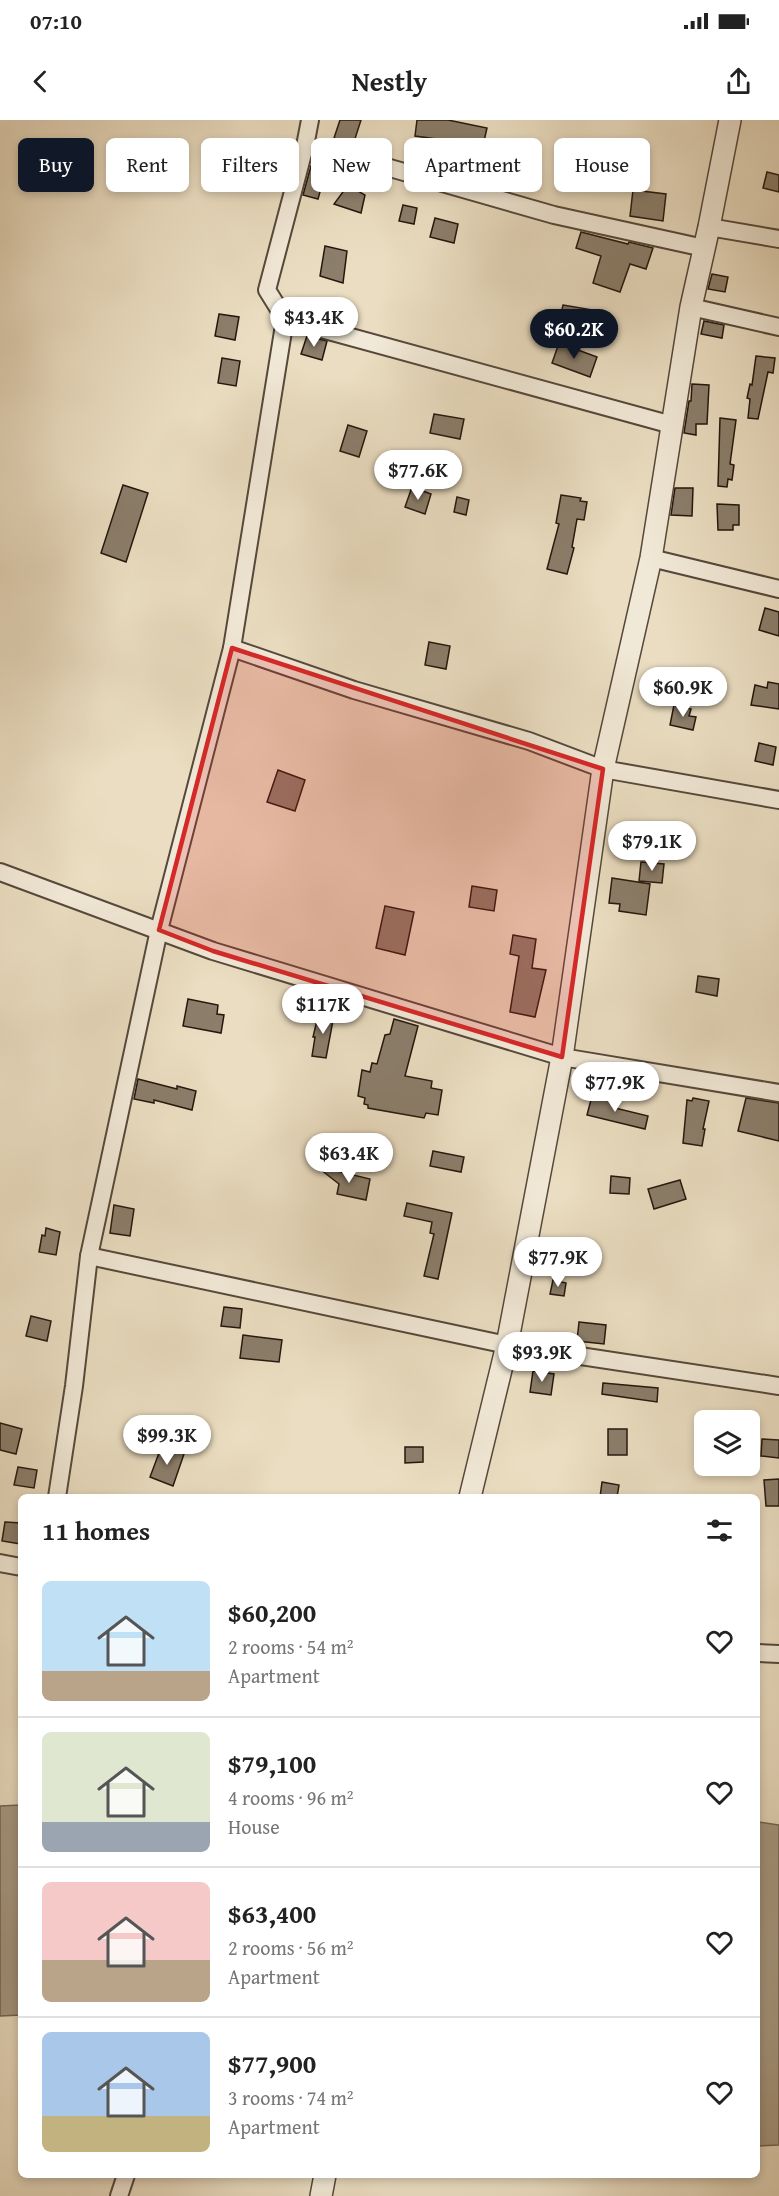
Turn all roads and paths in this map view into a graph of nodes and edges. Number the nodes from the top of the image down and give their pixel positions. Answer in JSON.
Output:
{"nodes":[{"id":1,"x":310,"y":120,"type":"edge"},
{"id":2,"x":730,"y":120,"type":"edge"},
{"id":3,"x":305,"y":146,"type":"junction"},
{"id":4,"x":709,"y":227,"type":"junction"},
{"id":5,"x":779,"y":239,"type":"edge"},
{"id":6,"x":704,"y":248,"type":"junction"},
{"id":7,"x":691,"y":306,"type":"junction"},
{"id":8,"x":285,"y":319,"type":"junction"},
{"id":9,"x":779,"y":327,"type":"edge"},
{"id":10,"x":672,"y":425,"type":"junction"},
{"id":11,"x":651,"y":558,"type":"junction"},
{"id":12,"x":779,"y":589,"type":"edge"},
{"id":13,"x":232,"y":648,"type":"junction"},
{"id":14,"x":603,"y":769,"type":"junction"},
{"id":15,"x":779,"y":800,"type":"edge"},
{"id":16,"x":0,"y":872,"type":"edge"},
{"id":17,"x":159,"y":930,"type":"junction"},
{"id":18,"x":562,"y":1057,"type":"junction"},
{"id":19,"x":779,"y":1093,"type":"edge"},
{"id":20,"x":89,"y":1256,"type":"junction"},
{"id":21,"x":507,"y":1345,"type":"junction"},
{"id":22,"x":779,"y":1386,"type":"edge"},
{"id":23,"x":57,"y":1494,"type":"edge"},
{"id":24,"x":471,"y":1494,"type":"edge"},
{"id":25,"x":0,"y":1563,"type":"edge"},
{"id":26,"x":18,"y":1566,"type":"edge"},
{"id":27,"x":760,"y":1653,"type":"edge"},
{"id":28,"x":779,"y":1654,"type":"edge"},
{"id":29,"x":125,"y":2178,"type":"edge"},
{"id":30,"x":324,"y":2178,"type":"edge"},
{"id":31,"x":120,"y":2196,"type":"edge"},
{"id":32,"x":321,"y":2196,"type":"edge"}],
"edges":[{"from":1,"to":3,"type":"street"},
{"from":2,"to":4,"type":"street"},
{"from":3,"to":6,"type":"street"},
{"from":3,"to":8,"type":"street"},
{"from":4,"to":5,"type":"street"},
{"from":4,"to":6,"type":"street"},
{"from":6,"to":7,"type":"street"},
{"from":7,"to":9,"type":"street"},
{"from":7,"to":10,"type":"street"},
{"from":8,"to":10,"type":"street"},
{"from":8,"to":13,"type":"street"},
{"from":10,"to":11,"type":"street"},
{"from":11,"to":12,"type":"street"},
{"from":11,"to":14,"type":"street"},
{"from":13,"to":14,"type":"street"},
{"from":13,"to":17,"type":"street"},
{"from":14,"to":15,"type":"street"},
{"from":14,"to":18,"type":"street"},
{"from":16,"to":17,"type":"street"},
{"from":17,"to":18,"type":"street"},
{"from":17,"to":20,"type":"street"},
{"from":18,"to":19,"type":"street"},
{"from":18,"to":21,"type":"street"},
{"from":20,"to":21,"type":"street"},
{"from":20,"to":23,"type":"street"},
{"from":21,"to":22,"type":"street"},
{"from":21,"to":24,"type":"street"},
{"from":25,"to":26,"type":"street"},
{"from":27,"to":28,"type":"street"},
{"from":29,"to":31,"type":"street"},
{"from":30,"to":32,"type":"street"}]}
